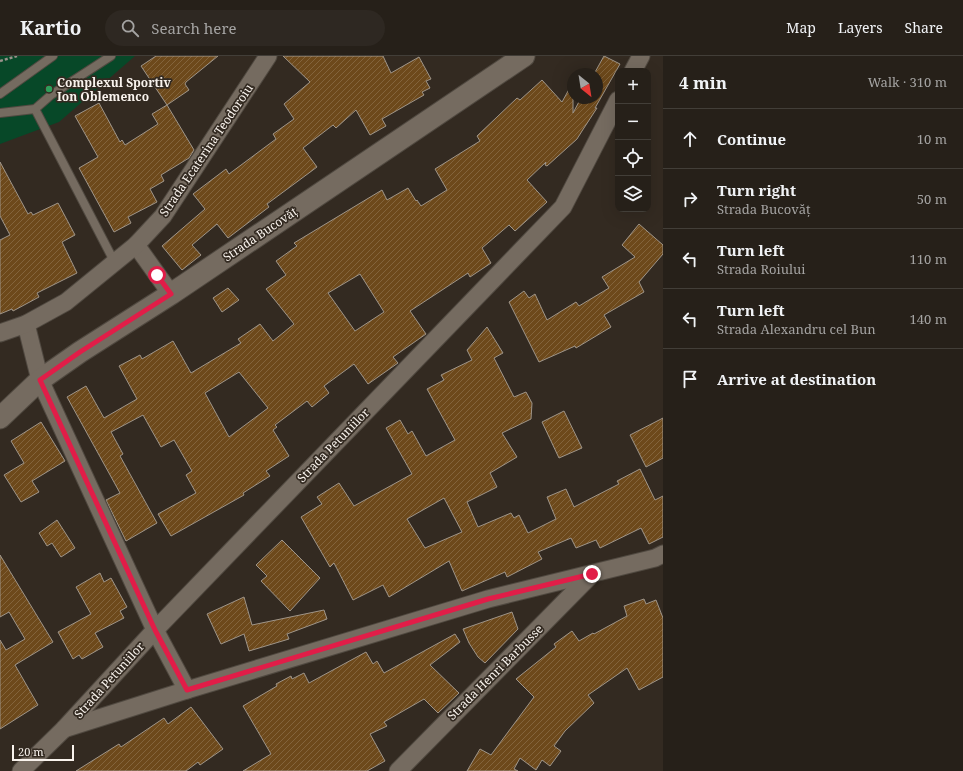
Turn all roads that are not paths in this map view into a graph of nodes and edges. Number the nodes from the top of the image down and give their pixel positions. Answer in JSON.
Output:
{"nodes":[{"id":1,"x":53,"y":56,"type":"edge"},
{"id":2,"x":111,"y":56,"type":"edge"},
{"id":3,"x":268,"y":56,"type":"edge"},
{"id":4,"x":524,"y":56,"type":"edge"},
{"id":5,"x":641,"y":56,"type":"edge"},
{"id":6,"x":635,"y":68,"type":"edge"},
{"id":7,"x":0,"y":94,"type":"edge"},
{"id":8,"x":616,"y":104,"type":"edge"},
{"id":9,"x":35,"y":109,"type":"junction"},
{"id":10,"x":0,"y":114,"type":"edge"},
{"id":11,"x":136,"y":245,"type":"junction"},
{"id":12,"x":115,"y":263,"type":"junction"},
{"id":13,"x":171,"y":294,"type":"junction"},
{"id":14,"x":26,"y":324,"type":"junction"},
{"id":15,"x":0,"y":333,"type":"edge"},
{"id":16,"x":40,"y":380,"type":"junction"},
{"id":17,"x":0,"y":418,"type":"edge"},
{"id":18,"x":663,"y":554,"type":"edge"},
{"id":19,"x":592,"y":574,"type":"junction"},
{"id":20,"x":155,"y":630,"type":"junction"},
{"id":21,"x":187,"y":690,"type":"junction"},
{"id":22,"x":64,"y":729,"type":"junction"},
{"id":23,"x":21,"y":771,"type":"edge"},
{"id":24,"x":398,"y":771,"type":"edge"}],
"edges":[{"from":1,"to":7,"type":"lane"},
{"from":2,"to":9,"type":"lane"},
{"from":3,"to":11,"type":"street","name":"Strada Ecaterina Teodoroiu"},
{"from":4,"to":13,"type":"street","name":"Strada Bucovăț"},
{"from":5,"to":6,"type":"street"},
{"from":8,"to":20,"type":"street","name":"Strada Petuniilor"},
{"from":9,"to":10,"type":"lane"},
{"from":9,"to":12,"type":"lane"},
{"from":11,"to":12,"type":"street","name":"Strada Ecaterina Teodoroiu"},
{"from":11,"to":13,"type":"street"},
{"from":12,"to":14,"type":"street","name":"Strada Ecaterina Teodoroiu"},
{"from":13,"to":16,"type":"street","name":"Strada Bucovăț"},
{"from":14,"to":15,"type":"street","name":"Strada Ecaterina Teodoroiu"},
{"from":14,"to":16,"type":"street"},
{"from":16,"to":17,"type":"street","name":"Strada Bucovăț"},
{"from":16,"to":20,"type":"street"},
{"from":18,"to":19,"type":"street"},
{"from":19,"to":21,"type":"street"},
{"from":19,"to":24,"type":"street","name":"Strada Henri Barbusse"},
{"from":20,"to":21,"type":"street"},
{"from":20,"to":22,"type":"street","name":"Strada Petuniilor"},
{"from":21,"to":22,"type":"street"},
{"from":22,"to":23,"type":"street","name":"Strada Petuniilor"}]}
